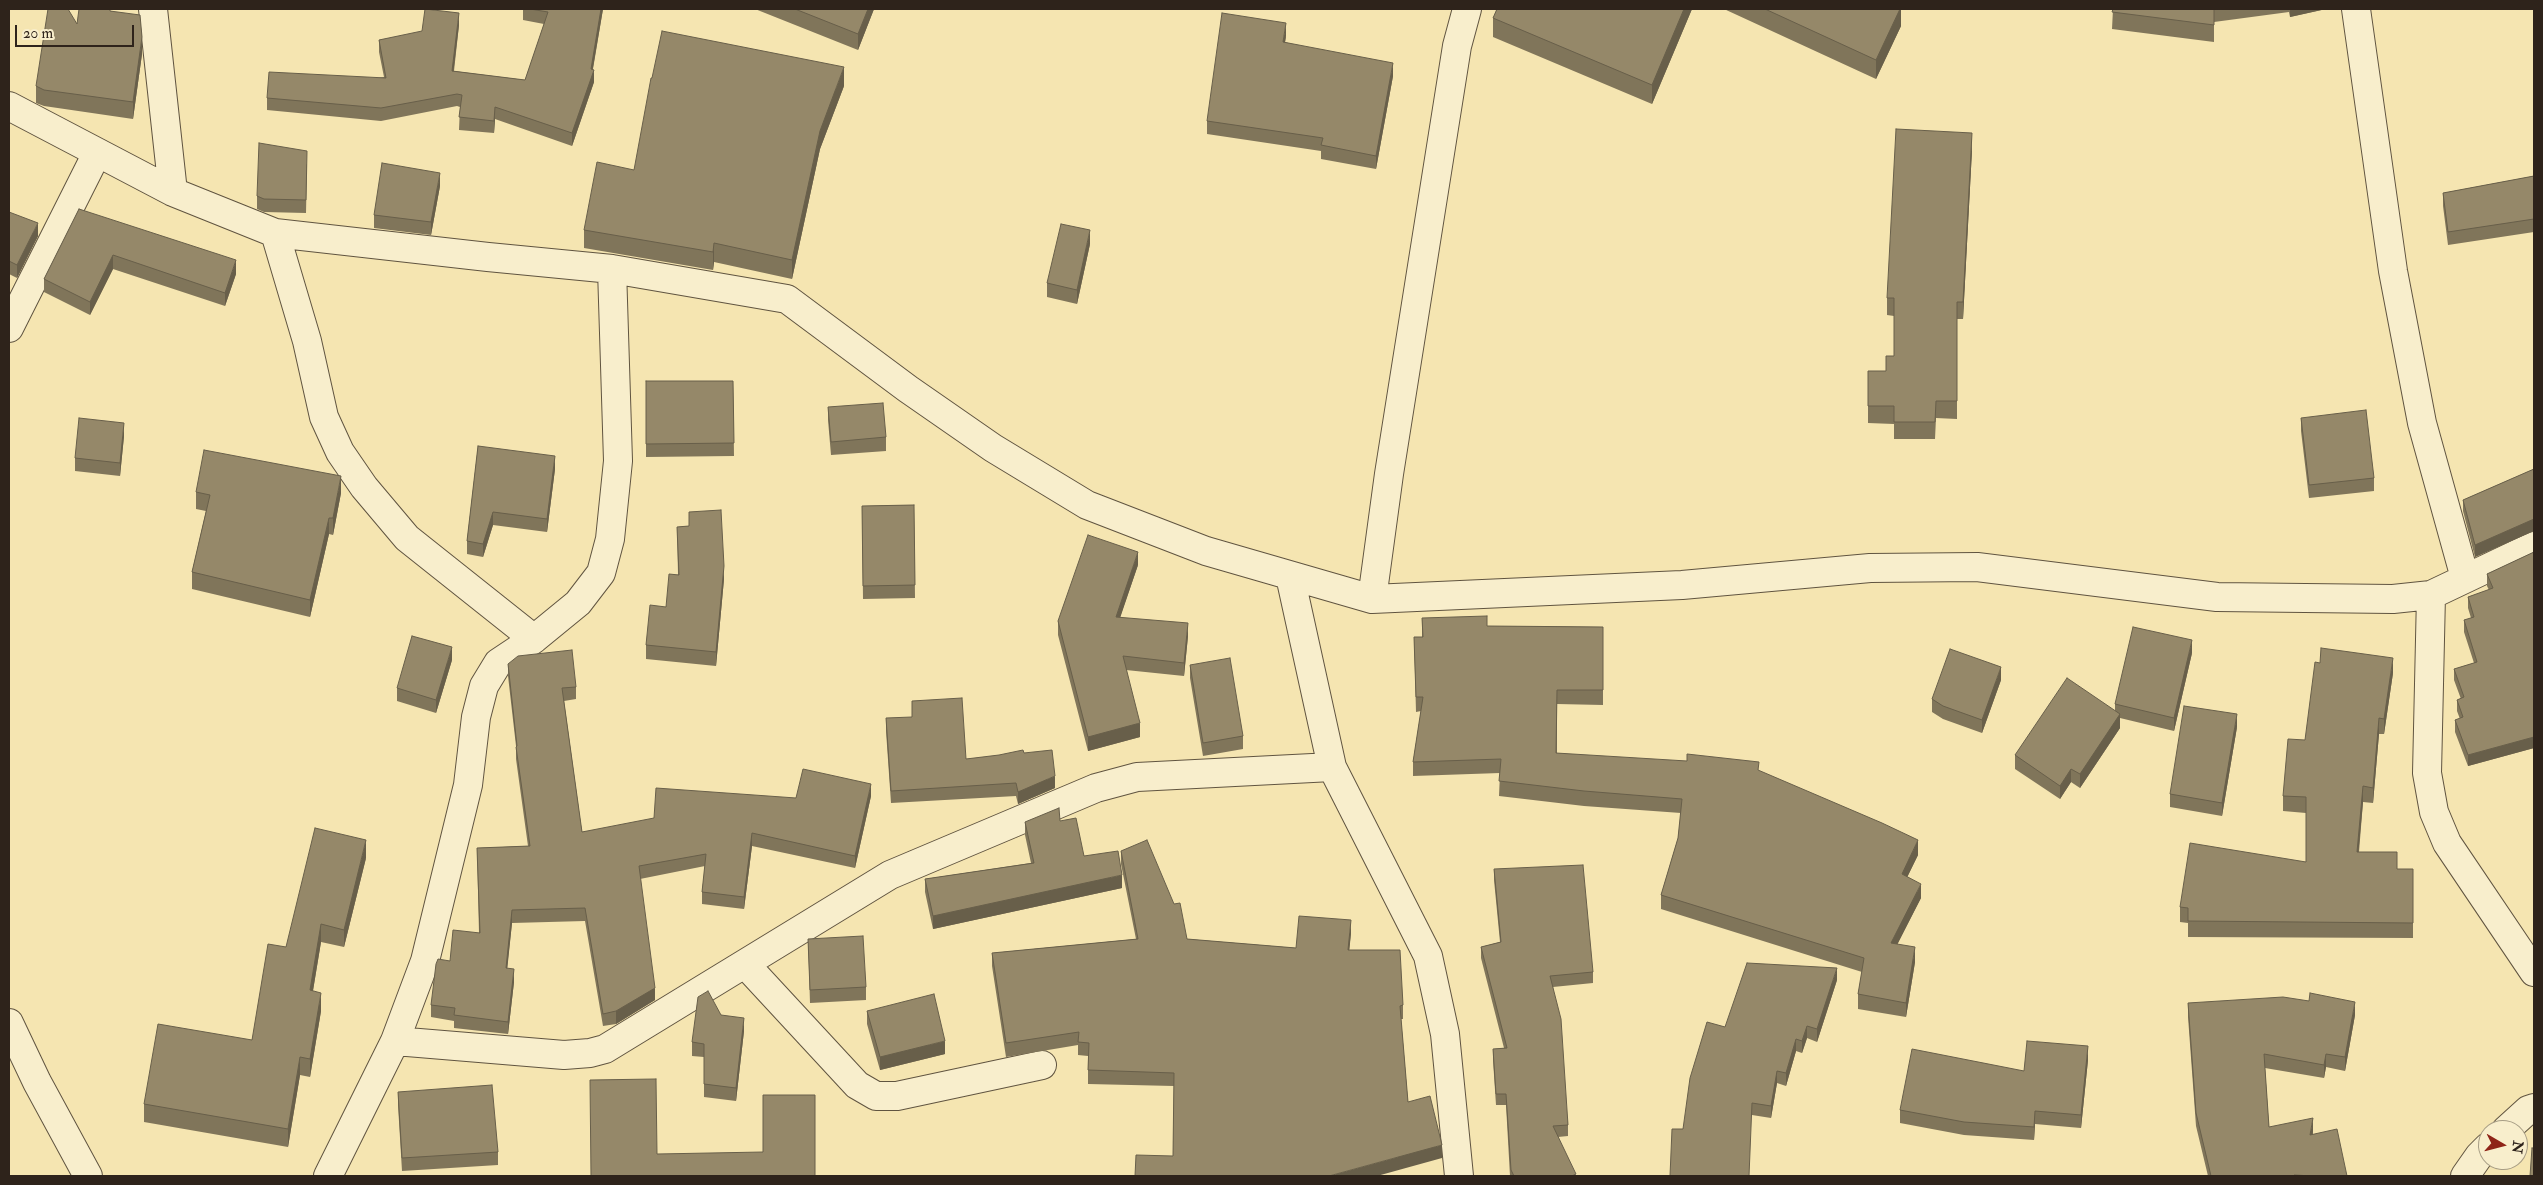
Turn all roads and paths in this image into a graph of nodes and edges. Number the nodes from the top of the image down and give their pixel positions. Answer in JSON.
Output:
{"nodes":[{"id":1,"x":153,"y":9,"type":"edge"},
{"id":2,"x":1467,"y":9,"type":"edge"},
{"id":3,"x":2356,"y":9,"type":"edge"},
{"id":4,"x":9,"y":106,"type":"edge"},
{"id":5,"x":97,"y":153,"type":"junction"},
{"id":6,"x":173,"y":192,"type":"junction"},
{"id":7,"x":275,"y":233,"type":"junction"},
{"id":8,"x":612,"y":269,"type":"junction"},
{"id":9,"x":9,"y":328,"type":"edge"},
{"id":10,"x":2534,"y":546,"type":"edge"},
{"id":11,"x":1290,"y":576,"type":"junction"},
{"id":12,"x":2465,"y":578,"type":"junction"},
{"id":13,"x":2431,"y":595,"type":"junction"},
{"id":14,"x":1372,"y":599,"type":"junction"},
{"id":15,"x":534,"y":639,"type":"junction"},
{"id":16,"x":1332,"y":767,"type":"junction"},
{"id":17,"x":745,"y":964,"type":"junction"},
{"id":18,"x":2534,"y":972,"type":"edge"},
{"id":19,"x":9,"y":1024,"type":"edge"},
{"id":20,"x":395,"y":1041,"type":"junction"},
{"id":21,"x":1042,"y":1065,"type":"dead end"},
{"id":22,"x":2534,"y":1108,"type":"edge"},
{"id":23,"x":2517,"y":1120,"type":"edge"},
{"id":24,"x":2478,"y":1160,"type":"edge"},
{"id":25,"x":88,"y":1176,"type":"edge"},
{"id":26,"x":328,"y":1176,"type":"edge"},
{"id":27,"x":1459,"y":1176,"type":"edge"},
{"id":28,"x":2465,"y":1176,"type":"edge"}],
"edges":[{"from":1,"to":6,"type":"street"},
{"from":2,"to":14,"type":"street"},
{"from":3,"to":12,"type":"street"},
{"from":4,"to":5,"type":"street"},
{"from":5,"to":6,"type":"street"},
{"from":5,"to":9,"type":"street"},
{"from":6,"to":7,"type":"street"},
{"from":7,"to":8,"type":"street"},
{"from":7,"to":15,"type":"street"},
{"from":8,"to":11,"type":"street"},
{"from":8,"to":15,"type":"street"},
{"from":10,"to":12,"type":"street"},
{"from":11,"to":14,"type":"street"},
{"from":11,"to":16,"type":"street"},
{"from":12,"to":13,"type":"street"},
{"from":13,"to":14,"type":"street"},
{"from":13,"to":18,"type":"street"},
{"from":15,"to":20,"type":"street"},
{"from":16,"to":17,"type":"street"},
{"from":16,"to":27,"type":"street"},
{"from":17,"to":20,"type":"street"},
{"from":17,"to":21,"type":"street"},
{"from":19,"to":25,"type":"street"},
{"from":20,"to":26,"type":"street"},
{"from":22,"to":23,"type":"street"},
{"from":24,"to":28,"type":"street"}]}
